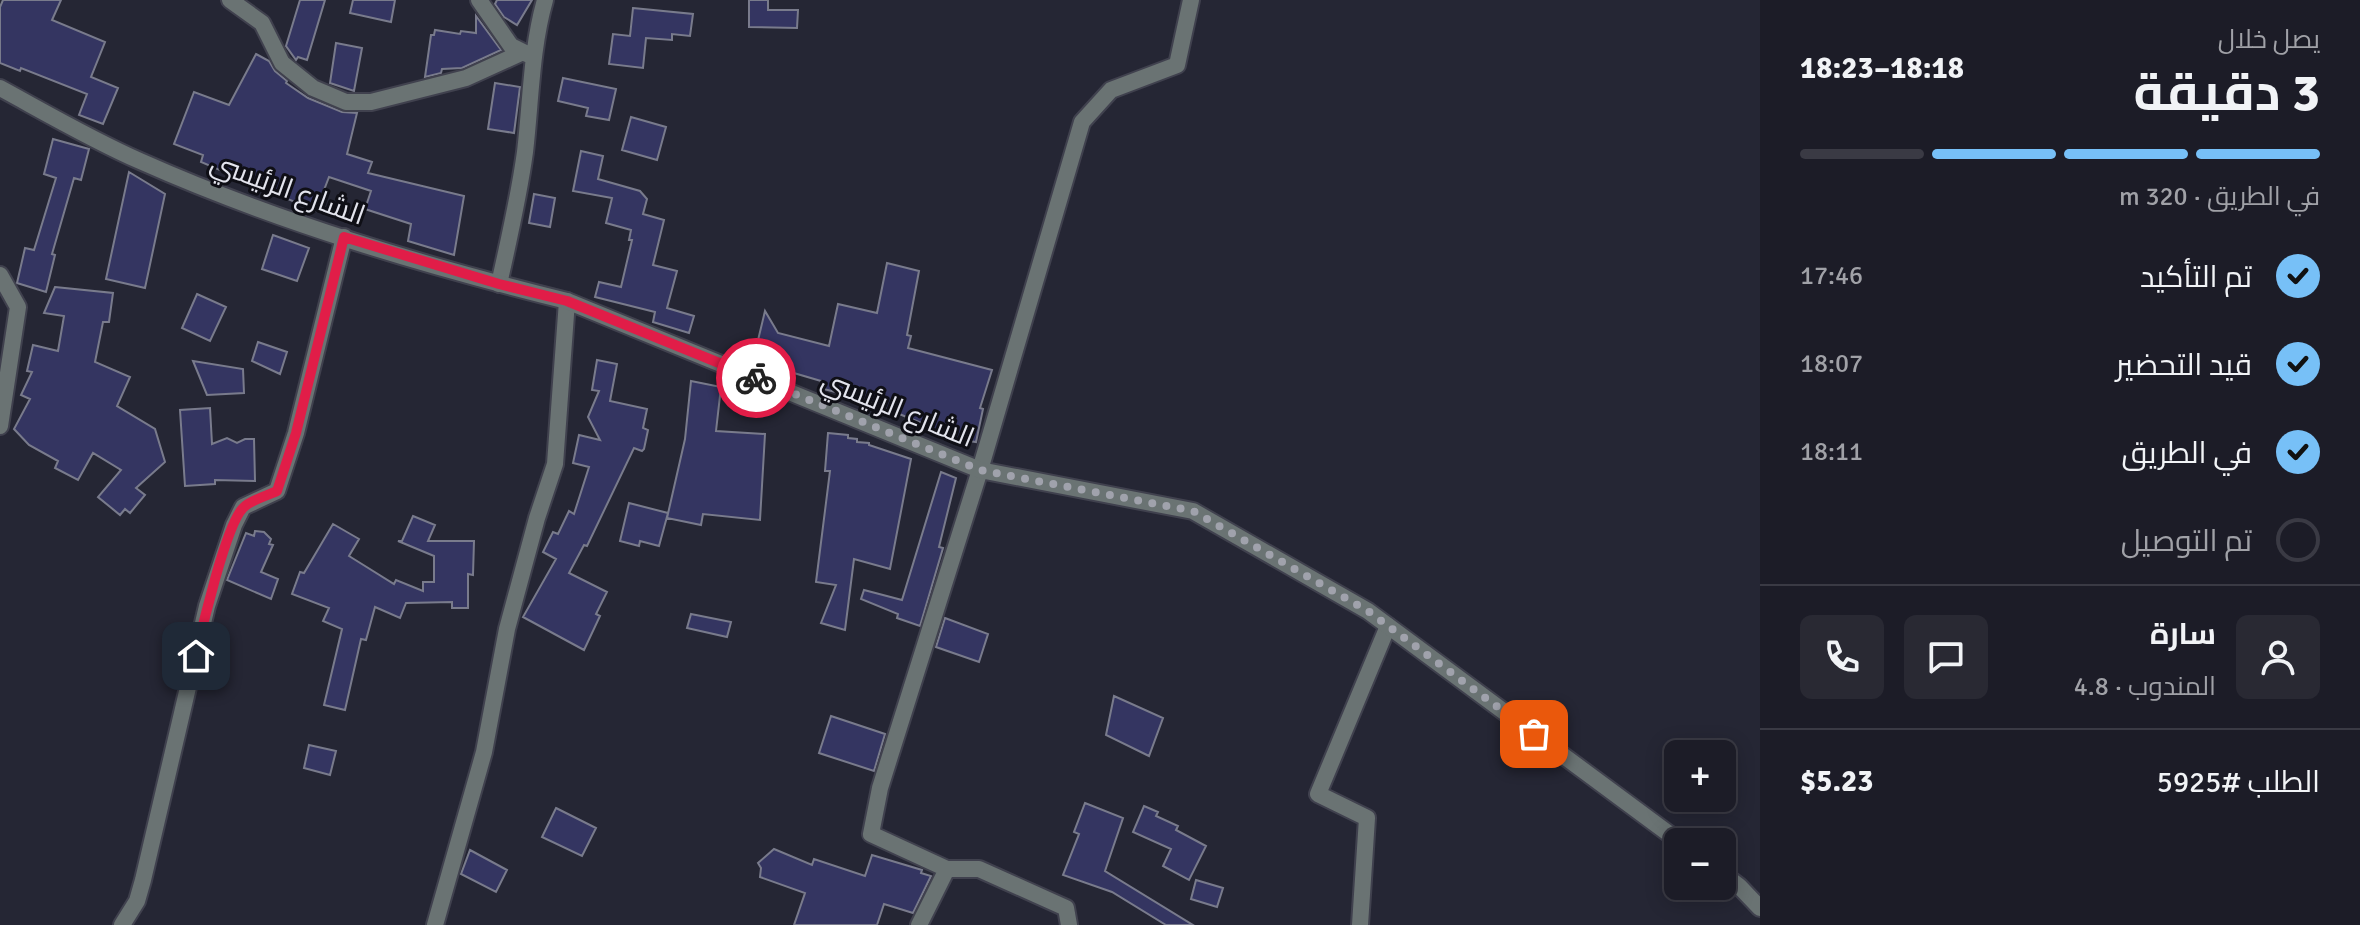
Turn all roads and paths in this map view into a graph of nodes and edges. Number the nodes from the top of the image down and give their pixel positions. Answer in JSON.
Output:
{"nodes":[{"id":1,"x":230,"y":0,"type":"edge"},
{"id":2,"x":479,"y":0,"type":"edge"},
{"id":3,"x":545,"y":0,"type":"edge"},
{"id":4,"x":1191,"y":0,"type":"edge"},
{"id":5,"x":528,"y":54,"type":"junction"},
{"id":6,"x":0,"y":88,"type":"edge"},
{"id":7,"x":344,"y":237,"type":"junction"},
{"id":8,"x":0,"y":275,"type":"edge"},
{"id":9,"x":499,"y":284,"type":"junction"},
{"id":10,"x":567,"y":301,"type":"junction"},
{"id":11,"x":0,"y":426,"type":"edge"},
{"id":12,"x":980,"y":470,"type":"junction"},
{"id":13,"x":1388,"y":626,"type":"junction"},
{"id":14,"x":1664,"y":830,"type":"edge"},
{"id":15,"x":947,"y":869,"type":"junction"},
{"id":16,"x":1736,"y":884,"type":"edge"},
{"id":17,"x":1760,"y":908,"type":"edge"},
{"id":18,"x":122,"y":925,"type":"edge"},
{"id":19,"x":435,"y":925,"type":"edge"},
{"id":20,"x":919,"y":925,"type":"edge"},
{"id":21,"x":1069,"y":925,"type":"edge"},
{"id":22,"x":1360,"y":925,"type":"edge"}],
"edges":[{"from":1,"to":5,"type":"street"},
{"from":2,"to":5,"type":"street"},
{"from":3,"to":5,"type":"street"},
{"from":4,"to":12,"type":"street"},
{"from":5,"to":9,"type":"street"},
{"from":6,"to":7,"type":"street","name":"الشارع الرئيسي"},
{"from":7,"to":9,"type":"street","name":"الشارع الرئيسي"},
{"from":7,"to":18,"type":"street"},
{"from":8,"to":11,"type":"street"},
{"from":9,"to":10,"type":"street","name":"الشارع الرئيسي"},
{"from":10,"to":12,"type":"street","name":"الشارع الرئيسي"},
{"from":10,"to":19,"type":"street"},
{"from":12,"to":13,"type":"street","name":"الشارع الرئيسي"},
{"from":12,"to":15,"type":"street"},
{"from":13,"to":14,"type":"street","name":"الشارع الرئيسي"},
{"from":13,"to":22,"type":"street"},
{"from":15,"to":20,"type":"street"},
{"from":15,"to":21,"type":"street"},
{"from":16,"to":17,"type":"street"}]}
